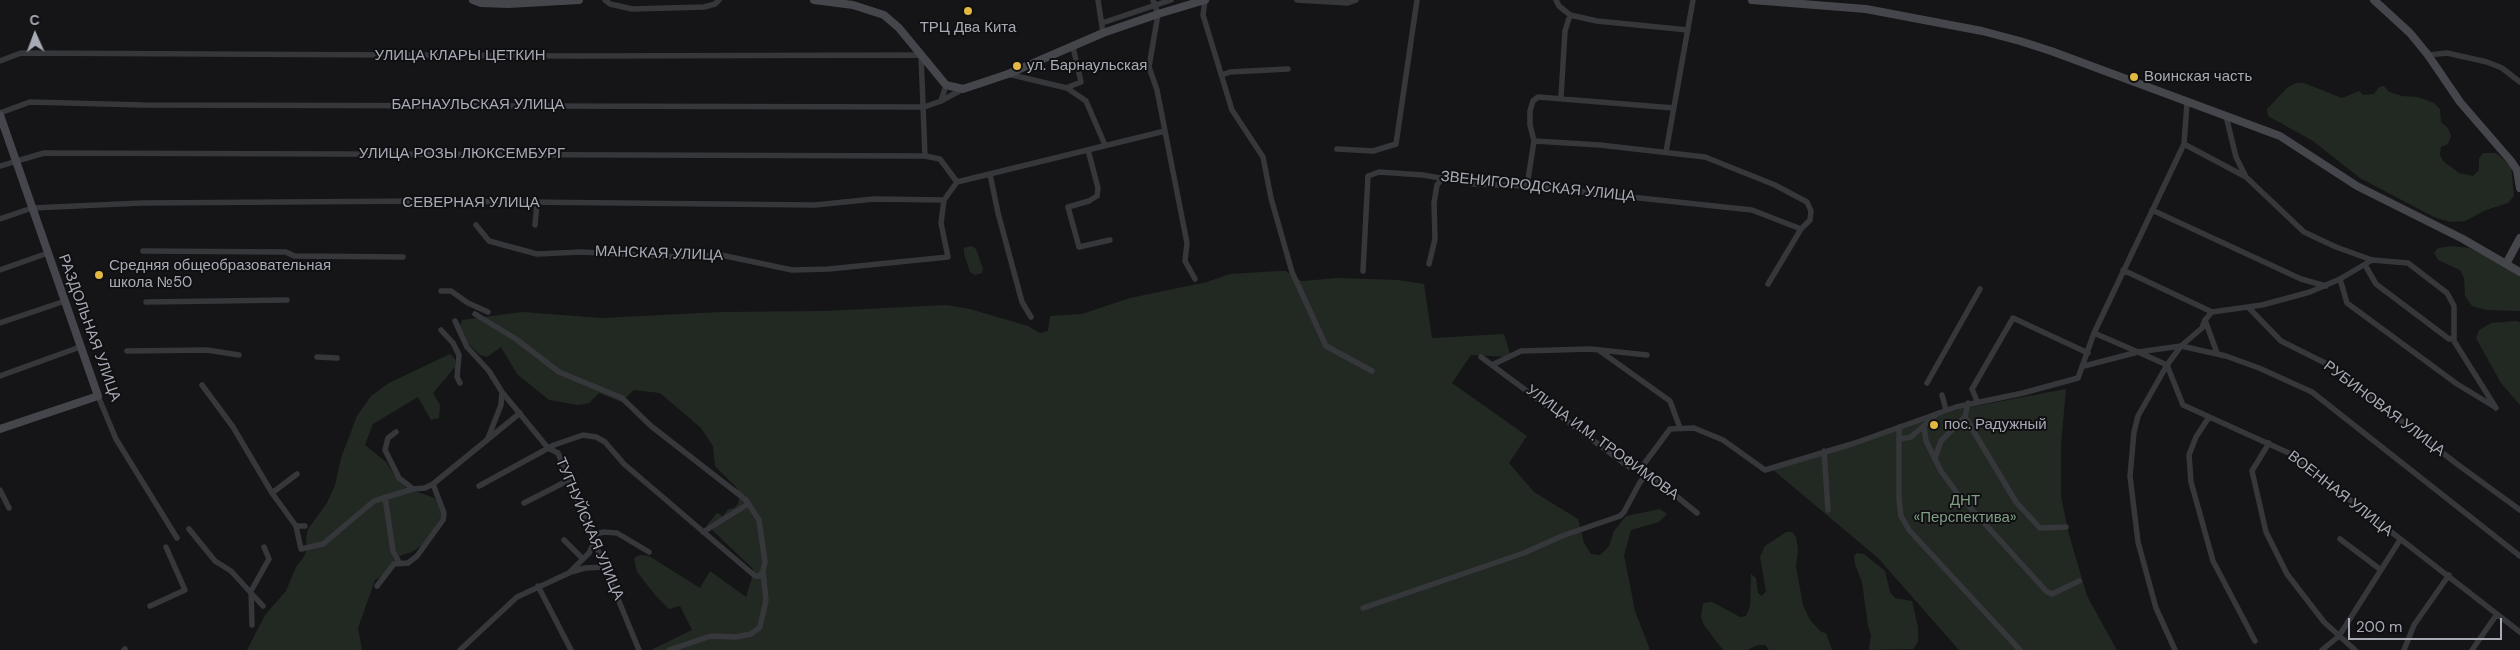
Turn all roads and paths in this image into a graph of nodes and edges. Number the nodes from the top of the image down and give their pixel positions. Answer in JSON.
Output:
{"nodes":[{"id":1,"x":500,"y":0,"type":"edge"},
{"id":2,"x":579,"y":0,"type":"edge"},
{"id":3,"x":605,"y":0,"type":"edge"},
{"id":4,"x":718,"y":0,"type":"edge"},
{"id":5,"x":814,"y":0,"type":"edge"},
{"id":6,"x":1098,"y":0,"type":"edge"},
{"id":7,"x":1171,"y":0,"type":"edge"},
{"id":8,"x":1205,"y":0,"type":"edge"},
{"id":9,"x":1297,"y":0,"type":"edge"},
{"id":10,"x":1356,"y":0,"type":"edge"},
{"id":11,"x":1418,"y":0,"type":"edge"},
{"id":12,"x":1556,"y":0,"type":"edge"},
{"id":13,"x":1693,"y":0,"type":"edge"},
{"id":14,"x":1752,"y":0,"type":"edge"},
{"id":15,"x":2374,"y":0,"type":"edge"},
{"id":16,"x":480,"y":1,"type":"edge"},
{"id":17,"x":1154,"y":2,"type":"edge"},
{"id":18,"x":508,"y":4,"type":"junction"},
{"id":19,"x":1158,"y":14,"type":"junction"},
{"id":20,"x":1570,"y":15,"type":"junction"},
{"id":21,"x":1102,"y":23,"type":"junction"},
{"id":22,"x":1688,"y":30,"type":"junction"},
{"id":23,"x":1104,"y":33,"type":"junction"},
{"id":24,"x":1073,"y":47,"type":"junction"},
{"id":25,"x":921,"y":55,"type":"junction"},
{"id":26,"x":2428,"y":55,"type":"junction"},
{"id":27,"x":0,"y":61,"type":"edge"},
{"id":28,"x":1288,"y":69,"type":"dead end"},
{"id":29,"x":1008,"y":74,"type":"junction"},
{"id":30,"x":1222,"y":76,"type":"junction"},
{"id":31,"x":2520,"y":82,"type":"edge"},
{"id":32,"x":946,"y":85,"type":"junction"},
{"id":33,"x":1066,"y":88,"type":"junction"},
{"id":34,"x":963,"y":89,"type":"junction"},
{"id":35,"x":1561,"y":97,"type":"junction"},
{"id":36,"x":941,"y":101,"type":"junction"},
{"id":37,"x":2187,"y":102,"type":"junction"},
{"id":38,"x":924,"y":107,"type":"junction"},
{"id":39,"x":1674,"y":108,"type":"junction"},
{"id":40,"x":0,"y":114,"type":"edge"},
{"id":41,"x":2226,"y":116,"type":"junction"},
{"id":42,"x":1165,"y":130,"type":"junction"},
{"id":43,"x":1534,"y":141,"type":"junction"},
{"id":44,"x":2184,"y":144,"type":"junction"},
{"id":45,"x":1105,"y":145,"type":"junction"},
{"id":46,"x":1337,"y":149,"type":"dead end"},
{"id":47,"x":1088,"y":150,"type":"junction"},
{"id":48,"x":1666,"y":152,"type":"junction"},
{"id":49,"x":926,"y":156,"type":"junction"},
{"id":50,"x":16,"y":160,"type":"junction"},
{"id":51,"x":0,"y":166,"type":"edge"},
{"id":52,"x":990,"y":174,"type":"junction"},
{"id":53,"x":2246,"y":177,"type":"junction"},
{"id":54,"x":1443,"y":178,"type":"junction"},
{"id":55,"x":957,"y":182,"type":"junction"},
{"id":56,"x":1527,"y":186,"type":"junction"},
{"id":57,"x":2520,"y":188,"type":"edge"},
{"id":58,"x":944,"y":200,"type":"junction"},
{"id":59,"x":537,"y":203,"type":"junction"},
{"id":60,"x":32,"y":208,"type":"junction"},
{"id":61,"x":2152,"y":210,"type":"junction"},
{"id":62,"x":0,"y":219,"type":"edge"},
{"id":63,"x":476,"y":224,"type":"dead end"},
{"id":64,"x":535,"y":225,"type":"dead end"},
{"id":65,"x":1800,"y":229,"type":"junction"},
{"id":66,"x":2520,"y":238,"type":"edge"},
{"id":67,"x":1110,"y":240,"type":"dead end"},
{"id":68,"x":143,"y":251,"type":"dead end"},
{"id":69,"x":48,"y":253,"type":"junction"},
{"id":70,"x":403,"y":257,"type":"dead end"},
{"id":71,"x":2372,"y":260,"type":"junction"},
{"id":72,"x":1429,"y":264,"type":"dead end"},
{"id":73,"x":2506,"y":264,"type":"junction"},
{"id":74,"x":2365,"y":265,"type":"junction"},
{"id":75,"x":0,"y":270,"type":"edge"},
{"id":76,"x":2123,"y":270,"type":"junction"},
{"id":77,"x":1363,"y":272,"type":"dead end"},
{"id":78,"x":2520,"y":272,"type":"edge"},
{"id":79,"x":1195,"y":279,"type":"dead end"},
{"id":80,"x":2340,"y":279,"type":"junction"},
{"id":81,"x":1768,"y":284,"type":"dead end"},
{"id":82,"x":2326,"y":286,"type":"junction"},
{"id":83,"x":1980,"y":289,"type":"dead end"},
{"id":84,"x":441,"y":291,"type":"dead end"},
{"id":85,"x":287,"y":300,"type":"dead end"},
{"id":86,"x":65,"y":301,"type":"junction"},
{"id":87,"x":146,"y":302,"type":"dead end"},
{"id":88,"x":2249,"y":308,"type":"junction"},
{"id":89,"x":488,"y":312,"type":"dead end"},
{"id":90,"x":2212,"y":312,"type":"junction"},
{"id":91,"x":475,"y":314,"type":"dead end"},
{"id":92,"x":1031,"y":317,"type":"dead end"},
{"id":93,"x":2205,"y":320,"type":"junction"},
{"id":94,"x":454,"y":321,"type":"dead end"},
{"id":95,"x":0,"y":323,"type":"edge"},
{"id":96,"x":442,"y":330,"type":"dead end"},
{"id":97,"x":2094,"y":333,"type":"junction"},
{"id":98,"x":2454,"y":338,"type":"junction"},
{"id":99,"x":453,"y":343,"type":"junction"},
{"id":100,"x":2182,"y":346,"type":"junction"},
{"id":101,"x":80,"y":348,"type":"junction"},
{"id":102,"x":1598,"y":350,"type":"junction"},
{"id":103,"x":127,"y":351,"type":"dead end"},
{"id":104,"x":2138,"y":352,"type":"junction"},
{"id":105,"x":2088,"y":353,"type":"junction"},
{"id":106,"x":473,"y":354,"type":"junction"},
{"id":107,"x":2217,"y":354,"type":"junction"},
{"id":108,"x":239,"y":355,"type":"dead end"},
{"id":109,"x":1647,"y":355,"type":"dead end"},
{"id":110,"x":317,"y":357,"type":"dead end"},
{"id":111,"x":1482,"y":357,"type":"dead end"},
{"id":112,"x":337,"y":358,"type":"dead end"},
{"id":113,"x":2167,"y":364,"type":"junction"},
{"id":114,"x":1492,"y":365,"type":"junction"},
{"id":115,"x":2084,"y":366,"type":"junction"},
{"id":116,"x":1372,"y":371,"type":"dead end"},
{"id":117,"x":0,"y":376,"type":"edge"},
{"id":118,"x":460,"y":383,"type":"dead end"},
{"id":119,"x":1927,"y":383,"type":"dead end"},
{"id":120,"x":202,"y":384,"type":"dead end"},
{"id":121,"x":502,"y":392,"type":"junction"},
{"id":122,"x":1942,"y":395,"type":"dead end"},
{"id":123,"x":98,"y":396,"type":"junction"},
{"id":124,"x":1977,"y":401,"type":"junction"},
{"id":125,"x":1968,"y":403,"type":"junction"},
{"id":126,"x":1943,"y":411,"type":"junction"},
{"id":127,"x":520,"y":414,"type":"junction"},
{"id":128,"x":1965,"y":417,"type":"junction"},
{"id":129,"x":2209,"y":417,"type":"junction"},
{"id":130,"x":1899,"y":427,"type":"junction"},
{"id":131,"x":1924,"y":427,"type":"junction"},
{"id":132,"x":0,"y":428,"type":"edge"},
{"id":133,"x":1680,"y":428,"type":"junction"},
{"id":134,"x":396,"y":432,"type":"dead end"},
{"id":135,"x":1899,"y":439,"type":"junction"},
{"id":136,"x":488,"y":440,"type":"junction"},
{"id":137,"x":2269,"y":443,"type":"junction"},
{"id":138,"x":548,"y":448,"type":"junction"},
{"id":139,"x":1824,"y":451,"type":"junction"},
{"id":140,"x":1935,"y":458,"type":"junction"},
{"id":141,"x":1641,"y":468,"type":"junction"},
{"id":142,"x":1647,"y":472,"type":"junction"},
{"id":143,"x":297,"y":474,"type":"dead end"},
{"id":144,"x":569,"y":480,"type":"junction"},
{"id":145,"x":433,"y":484,"type":"junction"},
{"id":146,"x":478,"y":486,"type":"dead end"},
{"id":147,"x":413,"y":488,"type":"junction"},
{"id":148,"x":0,"y":490,"type":"edge"},
{"id":149,"x":272,"y":493,"type":"junction"},
{"id":150,"x":385,"y":498,"type":"junction"},
{"id":151,"x":524,"y":503,"type":"dead end"},
{"id":152,"x":748,"y":504,"type":"junction"},
{"id":153,"x":9,"y":508,"type":"dead end"},
{"id":154,"x":1828,"y":510,"type":"dead end"},
{"id":155,"x":2520,"y":510,"type":"edge"},
{"id":156,"x":1696,"y":513,"type":"dead end"},
{"id":157,"x":296,"y":526,"type":"junction"},
{"id":158,"x":305,"y":526,"type":"dead end"},
{"id":159,"x":2066,"y":527,"type":"dead end"},
{"id":160,"x":188,"y":529,"type":"dead end"},
{"id":161,"x":703,"y":532,"type":"junction"},
{"id":162,"x":591,"y":535,"type":"junction"},
{"id":163,"x":177,"y":538,"type":"dead end"},
{"id":164,"x":2340,"y":539,"type":"dead end"},
{"id":165,"x":564,"y":540,"type":"dead end"},
{"id":166,"x":2400,"y":540,"type":"junction"},
{"id":167,"x":594,"y":543,"type":"junction"},
{"id":168,"x":166,"y":547,"type":"dead end"},
{"id":169,"x":264,"y":547,"type":"dead end"},
{"id":170,"x":649,"y":552,"type":"dead end"},
{"id":171,"x":2520,"y":556,"type":"edge"},
{"id":172,"x":583,"y":559,"type":"junction"},
{"id":173,"x":399,"y":562,"type":"junction"},
{"id":174,"x":605,"y":567,"type":"junction"},
{"id":175,"x":2381,"y":570,"type":"junction"},
{"id":176,"x":763,"y":571,"type":"junction"},
{"id":177,"x":569,"y":573,"type":"junction"},
{"id":178,"x":2449,"y":576,"type":"junction"},
{"id":179,"x":2079,"y":581,"type":"dead end"},
{"id":180,"x":378,"y":586,"type":"dead end"},
{"id":181,"x":538,"y":586,"type":"junction"},
{"id":182,"x":251,"y":591,"type":"junction"},
{"id":183,"x":150,"y":606,"type":"dead end"},
{"id":184,"x":263,"y":606,"type":"dead end"},
{"id":185,"x":1363,"y":608,"type":"dead end"},
{"id":186,"x":2497,"y":614,"type":"junction"},
{"id":187,"x":252,"y":625,"type":"dead end"},
{"id":188,"x":2520,"y":632,"type":"edge"},
{"id":189,"x":2340,"y":636,"type":"junction"},
{"id":190,"x":2255,"y":641,"type":"dead end"},
{"id":191,"x":460,"y":650,"type":"edge"},
{"id":192,"x":571,"y":650,"type":"edge"},
{"id":193,"x":639,"y":650,"type":"edge"},
{"id":194,"x":669,"y":650,"type":"edge"},
{"id":195,"x":2020,"y":650,"type":"edge"},
{"id":196,"x":2175,"y":650,"type":"edge"},
{"id":197,"x":2322,"y":650,"type":"edge"},
{"id":198,"x":2355,"y":650,"type":"edge"},
{"id":199,"x":2404,"y":650,"type":"edge"},
{"id":200,"x":2472,"y":650,"type":"edge"}],
"edges":[{"from":1,"to":18,"type":"street"},
{"from":2,"to":18,"type":"street"},
{"from":3,"to":4,"type":"street"},
{"from":5,"to":25,"type":"street"},
{"from":6,"to":21,"type":"street"},
{"from":7,"to":17,"type":"street"},
{"from":8,"to":19,"type":"street"},
{"from":8,"to":30,"type":"street"},
{"from":9,"to":10,"type":"street"},
{"from":11,"to":46,"type":"street"},
{"from":12,"to":20,"type":"street"},
{"from":13,"to":22,"type":"street"},
{"from":14,"to":37,"type":"street"},
{"from":15,"to":26,"type":"street"},
{"from":16,"to":18,"type":"street"},
{"from":17,"to":19,"type":"street"},
{"from":17,"to":21,"type":"street"},
{"from":19,"to":23,"type":"street"},
{"from":19,"to":42,"type":"street"},
{"from":20,"to":22,"type":"street"},
{"from":20,"to":35,"type":"street"},
{"from":21,"to":23,"type":"street"},
{"from":22,"to":39,"type":"street"},
{"from":23,"to":24,"type":"street"},
{"from":24,"to":29,"type":"street"},
{"from":24,"to":33,"type":"street"},
{"from":25,"to":27,"type":"street","name":"УЛИЦА КЛАРЫ ЦЕТКИН"},
{"from":25,"to":32,"type":"street"},
{"from":25,"to":38,"type":"street"},
{"from":26,"to":31,"type":"street"},
{"from":26,"to":57,"type":"street"},
{"from":28,"to":30,"type":"street"},
{"from":29,"to":33,"type":"street"},
{"from":29,"to":34,"type":"street"},
{"from":30,"to":116,"type":"street"},
{"from":32,"to":34,"type":"street"},
{"from":32,"to":36,"type":"street"},
{"from":33,"to":45,"type":"street"},
{"from":34,"to":36,"type":"street","name":"БАРНАУЛЬСКАЯ УЛИЦА"},
{"from":35,"to":39,"type":"street"},
{"from":35,"to":43,"type":"street"},
{"from":36,"to":38,"type":"street","name":"БАРНАУЛЬСКАЯ УЛИЦА"},
{"from":37,"to":41,"type":"street"},
{"from":37,"to":44,"type":"street"},
{"from":38,"to":40,"type":"street","name":"БАРНАУЛЬСКАЯ УЛИЦА"},
{"from":38,"to":49,"type":"street"},
{"from":39,"to":48,"type":"street"},
{"from":40,"to":50,"type":"street","name":"РАЗДОЛЬНАЯ УЛИЦА"},
{"from":41,"to":53,"type":"street"},
{"from":41,"to":73,"type":"street"},
{"from":42,"to":45,"type":"street"},
{"from":42,"to":79,"type":"street"},
{"from":43,"to":48,"type":"street"},
{"from":43,"to":56,"type":"street"},
{"from":44,"to":53,"type":"street"},
{"from":44,"to":61,"type":"street"},
{"from":45,"to":47,"type":"street"},
{"from":47,"to":52,"type":"street"},
{"from":47,"to":67,"type":"street"},
{"from":48,"to":65,"type":"street"},
{"from":49,"to":50,"type":"street","name":"УЛИЦА РОЗЫ ЛЮКСЕМБУРГ"},
{"from":49,"to":55,"type":"street"},
{"from":50,"to":51,"type":"street","name":"УЛИЦА РОЗЫ ЛЮКСЕМБУРГ"},
{"from":50,"to":60,"type":"street","name":"РАЗДОЛЬНАЯ УЛИЦА"},
{"from":52,"to":55,"type":"street"},
{"from":52,"to":92,"type":"street"},
{"from":53,"to":71,"type":"street"},
{"from":54,"to":56,"type":"street","name":"ЗВЕНИГОРОДСКАЯ УЛИЦА"},
{"from":54,"to":72,"type":"street"},
{"from":54,"to":77,"type":"street","name":"ЗВЕНИГОРОДСКАЯ УЛИЦА"},
{"from":55,"to":58,"type":"street"},
{"from":56,"to":65,"type":"street","name":"ЗВЕНИГОРОДСКАЯ УЛИЦА"},
{"from":58,"to":59,"type":"street","name":"СЕВЕРНАЯ УЛИЦА"},
{"from":58,"to":63,"type":"street","name":"МАНСКАЯ УЛИЦА"},
{"from":59,"to":60,"type":"street","name":"СЕВЕРНАЯ УЛИЦА"},
{"from":59,"to":64,"type":"street"},
{"from":60,"to":62,"type":"street","name":"СЕВЕРНАЯ УЛИЦА"},
{"from":60,"to":69,"type":"street","name":"РАЗДОЛЬНАЯ УЛИЦА"},
{"from":61,"to":76,"type":"street"},
{"from":61,"to":82,"type":"street"},
{"from":65,"to":81,"type":"street"},
{"from":66,"to":73,"type":"street"},
{"from":68,"to":70,"type":"street"},
{"from":69,"to":75,"type":"street"},
{"from":69,"to":86,"type":"street","name":"РАЗДОЛЬНАЯ УЛИЦА"},
{"from":71,"to":74,"type":"street"},
{"from":71,"to":98,"type":"street"},
{"from":73,"to":78,"type":"street"},
{"from":74,"to":80,"type":"street"},
{"from":74,"to":98,"type":"street"},
{"from":76,"to":90,"type":"street"},
{"from":76,"to":97,"type":"street"},
{"from":80,"to":82,"type":"street"},
{"from":80,"to":98,"type":"street"},
{"from":82,"to":88,"type":"street"},
{"from":83,"to":119,"type":"street"},
{"from":84,"to":89,"type":"street"},
{"from":85,"to":87,"type":"street"},
{"from":86,"to":95,"type":"street"},
{"from":86,"to":101,"type":"street","name":"РАЗДОЛЬНАЯ УЛИЦА"},
{"from":88,"to":90,"type":"street"},
{"from":88,"to":155,"type":"street","name":"РУБИНОВАЯ УЛИЦА"},
{"from":90,"to":93,"type":"street"},
{"from":91,"to":152,"type":"street"},
{"from":93,"to":100,"type":"street"},
{"from":93,"to":107,"type":"street"},
{"from":94,"to":106,"type":"street","name":"ТУГНУЙСКАЯ УЛИЦА"},
{"from":96,"to":99,"type":"street"},
{"from":97,"to":104,"type":"street"},
{"from":97,"to":105,"type":"street"},
{"from":99,"to":106,"type":"street"},
{"from":99,"to":118,"type":"street"},
{"from":100,"to":104,"type":"street"},
{"from":100,"to":107,"type":"street"},
{"from":100,"to":113,"type":"street"},
{"from":101,"to":117,"type":"street"},
{"from":101,"to":123,"type":"street","name":"РАЗДОЛЬНАЯ УЛИЦА"},
{"from":102,"to":109,"type":"street"},
{"from":102,"to":114,"type":"street"},
{"from":102,"to":133,"type":"street"},
{"from":103,"to":108,"type":"street"},
{"from":104,"to":113,"type":"street"},
{"from":104,"to":115,"type":"street"},
{"from":105,"to":115,"type":"street"},
{"from":105,"to":124,"type":"street"},
{"from":106,"to":121,"type":"street","name":"ТУГНУЙСКАЯ УЛИЦА"},
{"from":107,"to":171,"type":"street"},
{"from":110,"to":112,"type":"street"},
{"from":111,"to":114,"type":"street","name":"УЛИЦА И.М. ТРОФИМОВА"},
{"from":113,"to":129,"type":"street","name":"ВОЕННАЯ УЛИЦА"},
{"from":113,"to":196,"type":"street"},
{"from":114,"to":141,"type":"street","name":"УЛИЦА И.М. ТРОФИМОВА"},
{"from":115,"to":124,"type":"street"},
{"from":120,"to":149,"type":"street"},
{"from":121,"to":127,"type":"street","name":"ТУГНУЙСКАЯ УЛИЦА"},
{"from":121,"to":136,"type":"street"},
{"from":122,"to":126,"type":"street"},
{"from":123,"to":132,"type":"street"},
{"from":123,"to":163,"type":"street","name":"РАЗДОЛЬНАЯ УЛИЦА"},
{"from":124,"to":125,"type":"street"},
{"from":125,"to":126,"type":"street"},
{"from":125,"to":128,"type":"street"},
{"from":126,"to":130,"type":"street"},
{"from":126,"to":131,"type":"street"},
{"from":127,"to":136,"type":"street"},
{"from":127,"to":138,"type":"street","name":"ТУГНУЙСКАЯ УЛИЦА"},
{"from":128,"to":140,"type":"street"},
{"from":128,"to":159,"type":"street"},
{"from":129,"to":137,"type":"street","name":"ВОЕННАЯ УЛИЦА"},
{"from":129,"to":190,"type":"street"},
{"from":130,"to":135,"type":"street"},
{"from":130,"to":139,"type":"street"},
{"from":131,"to":135,"type":"street"},
{"from":131,"to":140,"type":"street"},
{"from":133,"to":139,"type":"street"},
{"from":133,"to":141,"type":"street"},
{"from":134,"to":147,"type":"street"},
{"from":135,"to":195,"type":"street"},
{"from":136,"to":145,"type":"street"},
{"from":137,"to":166,"type":"street","name":"ВОЕННАЯ УЛИЦА"},
{"from":137,"to":189,"type":"street"},
{"from":138,"to":144,"type":"street","name":"ТУГНУЙСКАЯ УЛИЦА"},
{"from":138,"to":146,"type":"street"},
{"from":138,"to":161,"type":"street"},
{"from":139,"to":154,"type":"street"},
{"from":140,"to":179,"type":"street"},
{"from":141,"to":142,"type":"street","name":"УЛИЦА И.М. ТРОФИМОВА"},
{"from":142,"to":156,"type":"street","name":"УЛИЦА И.М. ТРОФИМОВА"},
{"from":142,"to":185,"type":"street"},
{"from":143,"to":149,"type":"street"},
{"from":144,"to":151,"type":"street"},
{"from":144,"to":162,"type":"street","name":"ТУГНУЙСКАЯ УЛИЦА"},
{"from":145,"to":147,"type":"street"},
{"from":145,"to":173,"type":"street"},
{"from":147,"to":150,"type":"street"},
{"from":148,"to":153,"type":"street"},
{"from":149,"to":157,"type":"street"},
{"from":150,"to":157,"type":"street"},
{"from":150,"to":173,"type":"street"},
{"from":152,"to":161,"type":"street"},
{"from":152,"to":176,"type":"street"},
{"from":157,"to":158,"type":"street"},
{"from":160,"to":182,"type":"street"},
{"from":161,"to":176,"type":"street"},
{"from":162,"to":167,"type":"street","name":"ТУГНУЙСКАЯ УЛИЦА"},
{"from":162,"to":170,"type":"street"},
{"from":164,"to":175,"type":"street"},
{"from":165,"to":172,"type":"street"},
{"from":166,"to":175,"type":"street"},
{"from":166,"to":178,"type":"street","name":"ВОЕННАЯ УЛИЦА"},
{"from":167,"to":172,"type":"street"},
{"from":167,"to":174,"type":"street","name":"ТУГНУЙСКАЯ УЛИЦА"},
{"from":168,"to":183,"type":"street"},
{"from":169,"to":182,"type":"street"},
{"from":172,"to":177,"type":"street"},
{"from":173,"to":180,"type":"street"},
{"from":174,"to":177,"type":"street"},
{"from":174,"to":193,"type":"street","name":"ТУГНУЙСКАЯ УЛИЦА"},
{"from":175,"to":189,"type":"street"},
{"from":176,"to":194,"type":"street"},
{"from":177,"to":181,"type":"street"},
{"from":178,"to":186,"type":"street","name":"ВОЕННАЯ УЛИЦА"},
{"from":178,"to":199,"type":"street"},
{"from":181,"to":191,"type":"street"},
{"from":181,"to":192,"type":"street"},
{"from":182,"to":184,"type":"street"},
{"from":182,"to":187,"type":"street"},
{"from":186,"to":188,"type":"street","name":"ВОЕННАЯ УЛИЦА"},
{"from":186,"to":200,"type":"street"},
{"from":189,"to":197,"type":"street"},
{"from":189,"to":198,"type":"street"}]}
